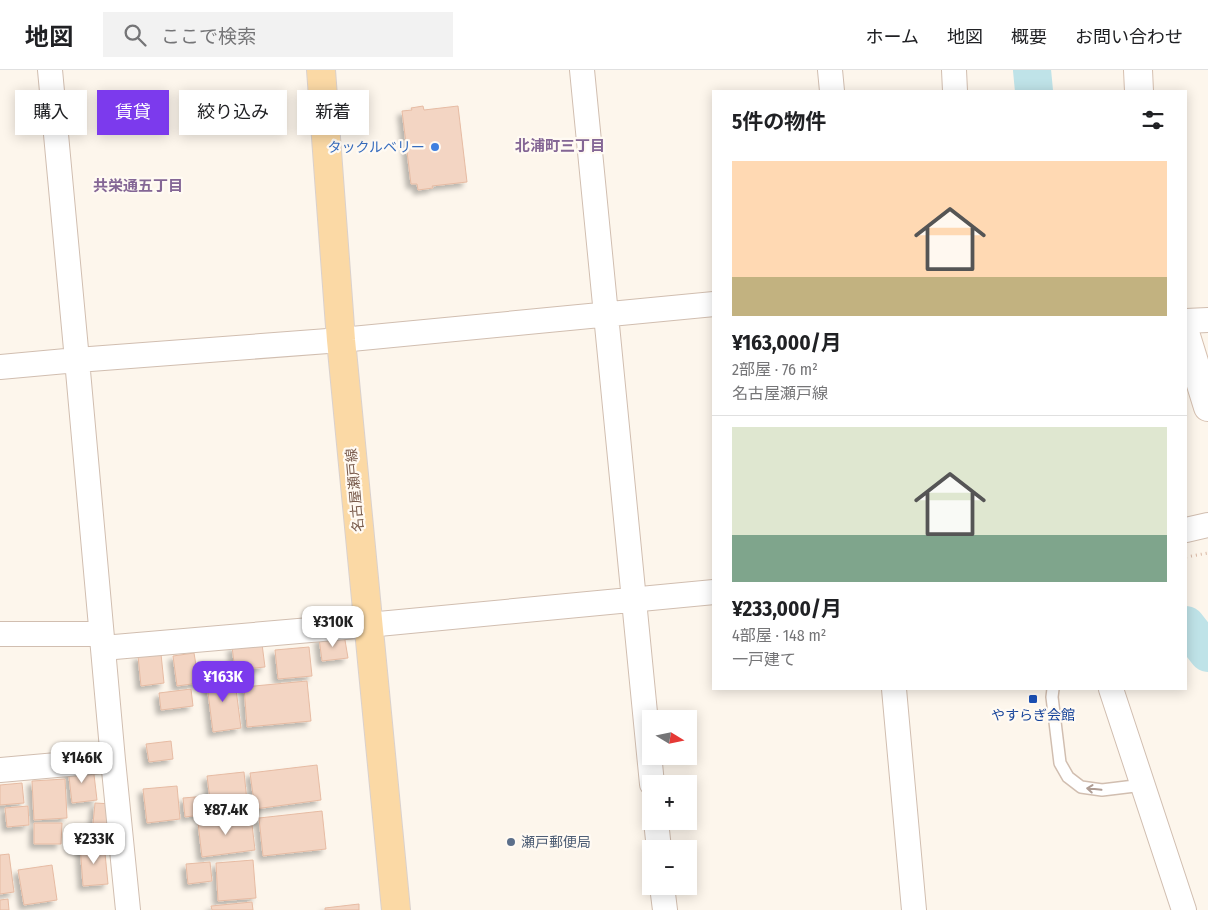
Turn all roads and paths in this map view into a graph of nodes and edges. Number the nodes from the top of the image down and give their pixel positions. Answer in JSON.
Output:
{"nodes":[{"id":1,"x":50,"y":70,"type":"edge"},
{"id":2,"x":322,"y":70,"type":"edge"},
{"id":3,"x":582,"y":70,"type":"edge"},
{"id":4,"x":830,"y":70,"type":"edge"},
{"id":5,"x":954,"y":70,"type":"edge"},
{"id":6,"x":1138,"y":70,"type":"edge"},
{"id":7,"x":832,"y":90,"type":"edge"},
{"id":8,"x":955,"y":90,"type":"edge"},
{"id":9,"x":1139,"y":90,"type":"edge"},
{"id":10,"x":712,"y":304,"type":"edge"},
{"id":11,"x":606,"y":314,"type":"junction"},
{"id":12,"x":1208,"y":320,"type":"edge"},
{"id":13,"x":1187,"y":321,"type":"edge"},
{"id":14,"x":1187,"y":339,"type":"edge"},
{"id":15,"x":341,"y":340,"type":"junction"},
{"id":16,"x":78,"y":360,"type":"junction"},
{"id":17,"x":0,"y":367,"type":"edge"},
{"id":18,"x":1208,"y":407,"type":"edge"},
{"id":19,"x":1208,"y":553,"type":"edge"},
{"id":20,"x":1187,"y":557,"type":"edge"},
{"id":21,"x":712,"y":592,"type":"edge"},
{"id":22,"x":634,"y":599,"type":"junction"},
{"id":23,"x":368,"y":625,"type":"junction"},
{"id":24,"x":0,"y":634,"type":"edge"},
{"id":25,"x":102,"y":641,"type":"junction"},
{"id":26,"x":894,"y":690,"type":"edge"},
{"id":27,"x":1053,"y":690,"type":"edge"},
{"id":28,"x":1111,"y":690,"type":"edge"},
{"id":29,"x":113,"y":760,"type":"junction"},
{"id":30,"x":0,"y":770,"type":"edge"},
{"id":31,"x":651,"y":775,"type":"edge"},
{"id":32,"x":1142,"y":785,"type":"junction"},
{"id":33,"x":663,"y":895,"type":"edge"},
{"id":34,"x":128,"y":910,"type":"edge"},
{"id":35,"x":396,"y":910,"type":"edge"},
{"id":36,"x":665,"y":910,"type":"edge"},
{"id":37,"x":914,"y":910,"type":"edge"},
{"id":38,"x":1184,"y":910,"type":"edge"}],
"edges":[{"from":1,"to":16,"type":"street"},
{"from":2,"to":15,"type":"main road","name":"名古屋瀬戸線"},
{"from":3,"to":11,"type":"street"},
{"from":4,"to":7,"type":"street"},
{"from":5,"to":8,"type":"street"},
{"from":6,"to":9,"type":"street"},
{"from":10,"to":11,"type":"street"},
{"from":11,"to":15,"type":"street"},
{"from":11,"to":22,"type":"street"},
{"from":12,"to":13,"type":"street"},
{"from":14,"to":18,"type":"street"},
{"from":15,"to":16,"type":"street"},
{"from":15,"to":23,"type":"main road","name":"名古屋瀬戸線"},
{"from":16,"to":17,"type":"street"},
{"from":16,"to":25,"type":"street"},
{"from":19,"to":20,"type":"path"},
{"from":21,"to":22,"type":"street"},
{"from":22,"to":23,"type":"street"},
{"from":22,"to":31,"type":"street"},
{"from":23,"to":25,"type":"street"},
{"from":23,"to":35,"type":"main road","name":"名古屋瀬戸線"},
{"from":24,"to":25,"type":"street"},
{"from":25,"to":29,"type":"street"},
{"from":26,"to":37,"type":"street"},
{"from":32,"to":27,"type":"lane","one_way":true},
{"from":28,"to":32,"type":"street"},
{"from":29,"to":30,"type":"street"},
{"from":29,"to":34,"type":"street"},
{"from":32,"to":38,"type":"street"},
{"from":33,"to":36,"type":"street"}]}
